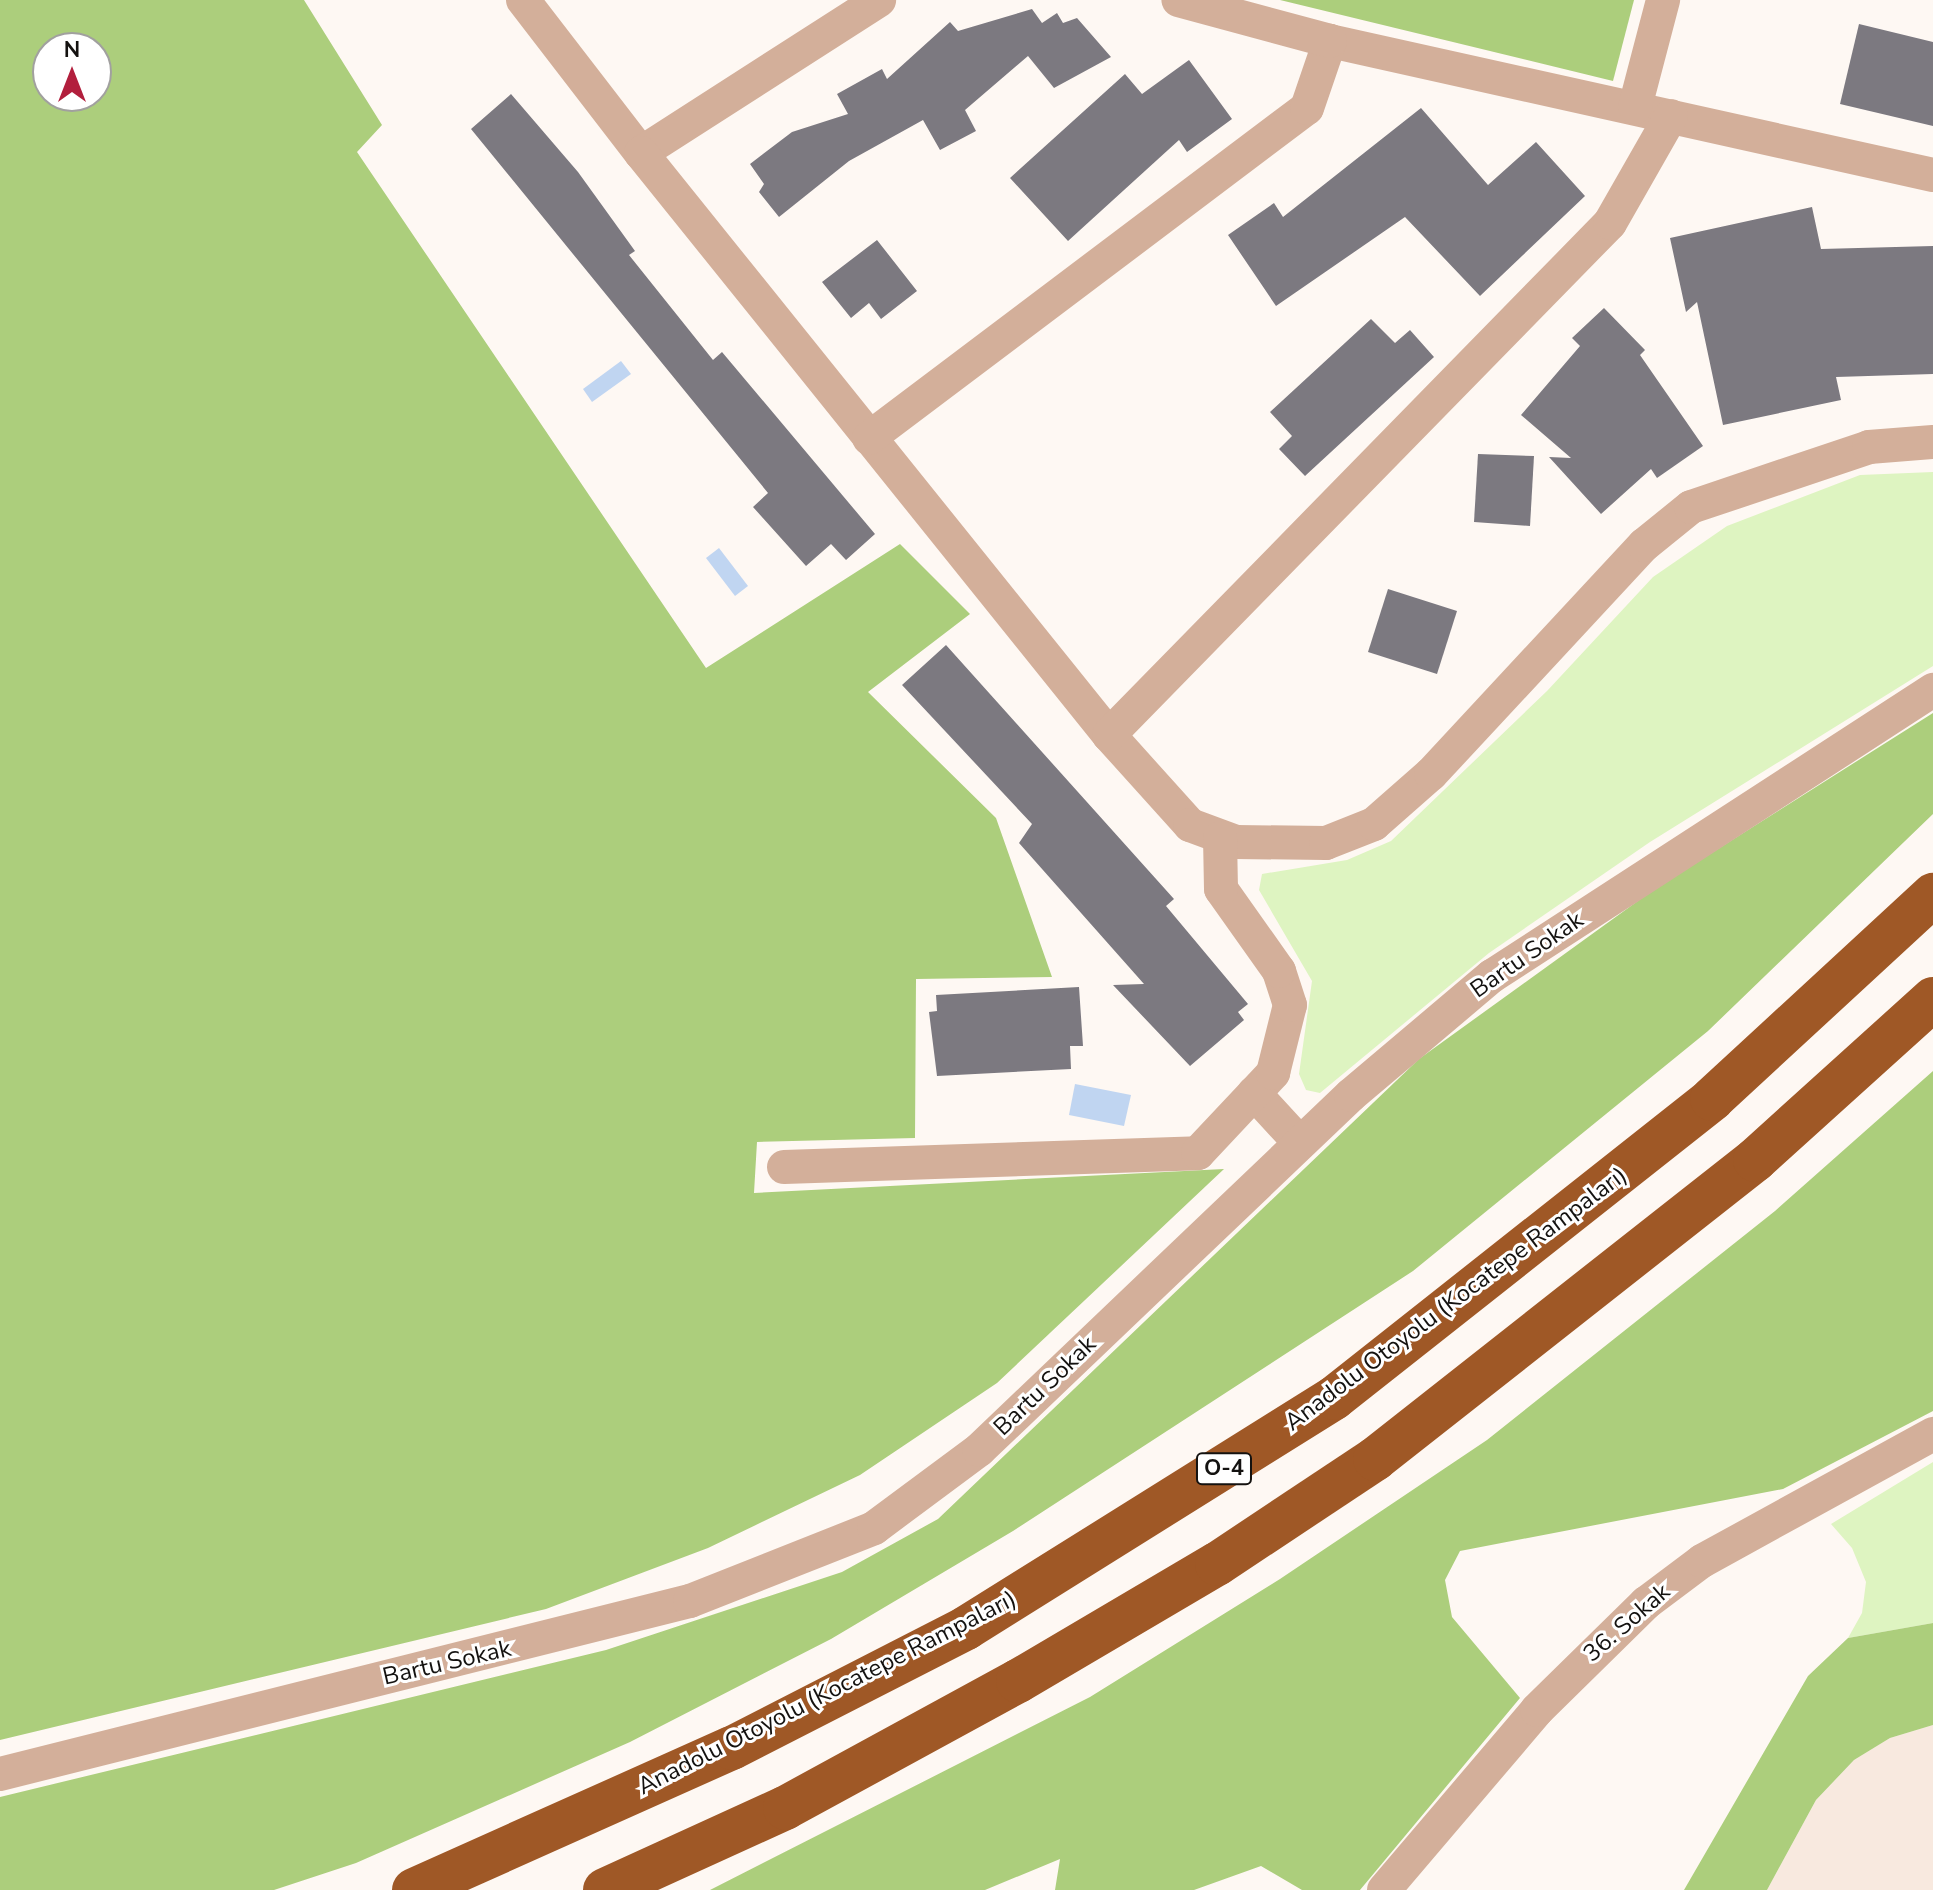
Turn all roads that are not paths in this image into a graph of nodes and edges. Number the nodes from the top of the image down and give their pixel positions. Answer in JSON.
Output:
{"nodes":[{"id":1,"x":523,"y":0,"type":"edge"},
{"id":2,"x":879,"y":0,"type":"edge"},
{"id":3,"x":1178,"y":0,"type":"edge"},
{"id":4,"x":1663,"y":0,"type":"edge"},
{"id":5,"x":1330,"y":41,"type":"junction"},
{"id":6,"x":1635,"y":107,"type":"junction"},
{"id":7,"x":1671,"y":116,"type":"junction"},
{"id":8,"x":641,"y":153,"type":"junction"},
{"id":9,"x":1933,"y":175,"type":"edge"},
{"id":10,"x":869,"y":438,"type":"junction"},
{"id":11,"x":1933,"y":442,"type":"edge"},
{"id":12,"x":1933,"y":690,"type":"edge"},
{"id":13,"x":1109,"y":735,"type":"junction"},
{"id":14,"x":1220,"y":838,"type":"junction"},
{"id":15,"x":1933,"y":895,"type":"edge"},
{"id":16,"x":1933,"y":999,"type":"edge"},
{"id":17,"x":1254,"y":1093,"type":"junction"},
{"id":18,"x":1300,"y":1143,"type":"junction"},
{"id":19,"x":784,"y":1167,"type":"dead end"},
{"id":20,"x":1933,"y":1434,"type":"edge"},
{"id":21,"x":0,"y":1774,"type":"edge"},
{"id":22,"x":414,"y":1890,"type":"edge"},
{"id":23,"x":605,"y":1890,"type":"edge"},
{"id":24,"x":1384,"y":1890,"type":"edge"}],
"edges":[{"from":1,"to":8,"type":"street"},
{"from":2,"to":8,"type":"street"},
{"from":3,"to":5,"type":"street"},
{"from":4,"to":6,"type":"street"},
{"from":5,"to":6,"type":"street"},
{"from":5,"to":10,"type":"street"},
{"from":6,"to":7,"type":"street"},
{"from":7,"to":9,"type":"street"},
{"from":7,"to":13,"type":"street"},
{"from":8,"to":10,"type":"street"},
{"from":10,"to":13,"type":"street"},
{"from":11,"to":14,"type":"street"},
{"from":12,"to":18,"type":"street","name":"Bartu Sokak"},
{"from":13,"to":14,"type":"street"},
{"from":14,"to":17,"type":"street"},
{"from":15,"to":22,"type":"highway","name":"Anadolu Otoyolu (Kocatepe Rampaları)","number":"O-4"},
{"from":16,"to":23,"type":"highway"},
{"from":17,"to":18,"type":"street"},
{"from":17,"to":19,"type":"street"},
{"from":18,"to":21,"type":"street","name":"Bartu Sokak"},
{"from":20,"to":24,"type":"street","name":"36. Sokak"}]}
